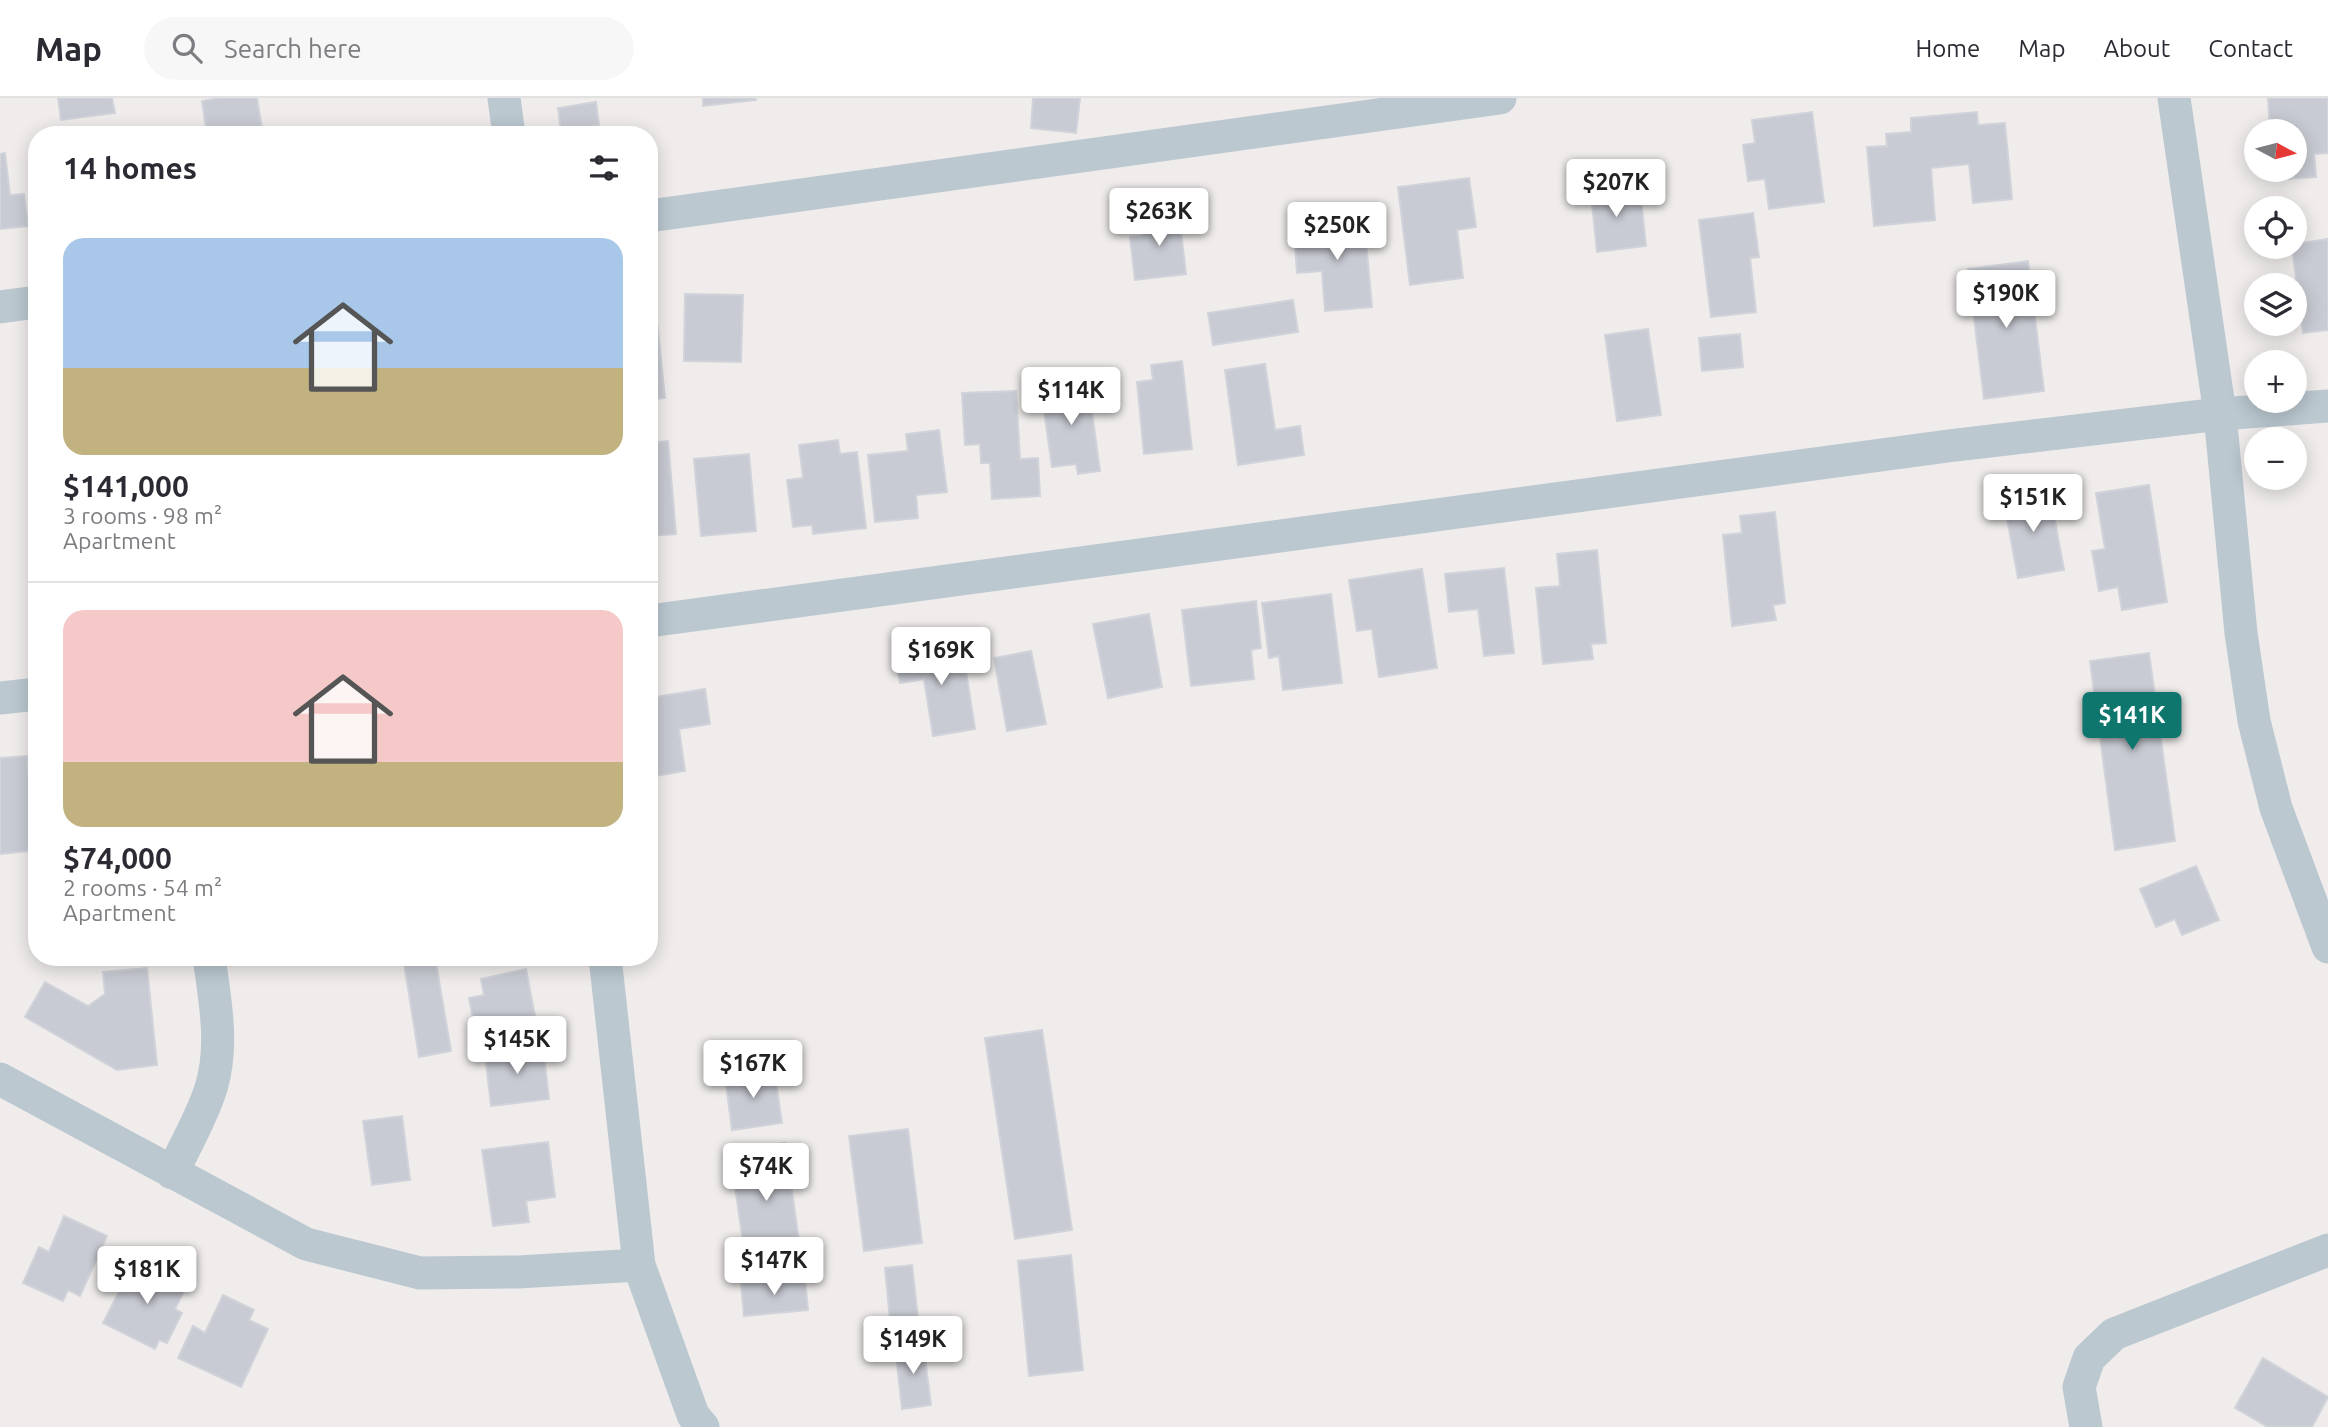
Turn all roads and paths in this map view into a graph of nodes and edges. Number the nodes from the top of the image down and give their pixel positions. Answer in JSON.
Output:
{"nodes":[{"id":1,"x":504,"y":98,"type":"edge"},
{"id":2,"x":1500,"y":98,"type":"edge"},
{"id":3,"x":2174,"y":98,"type":"edge"},
{"id":4,"x":508,"y":126,"type":"edge"},
{"id":5,"x":658,"y":215,"type":"edge"},
{"id":6,"x":28,"y":303,"type":"edge"},
{"id":7,"x":0,"y":307,"type":"edge"},
{"id":8,"x":2328,"y":406,"type":"edge"},
{"id":9,"x":2220,"y":414,"type":"junction"},
{"id":10,"x":658,"y":620,"type":"edge"},
{"id":11,"x":28,"y":695,"type":"edge"},
{"id":12,"x":0,"y":698,"type":"edge"},
{"id":13,"x":2328,"y":947,"type":"edge"},
{"id":14,"x":210,"y":966,"type":"edge"},
{"id":15,"x":606,"y":966,"type":"edge"},
{"id":16,"x":0,"y":1079,"type":"edge"},
{"id":17,"x":172,"y":1173,"type":"junction"},
{"id":18,"x":2328,"y":1250,"type":"edge"},
{"id":19,"x":639,"y":1265,"type":"junction"},
{"id":20,"x":703,"y":1427,"type":"edge"},
{"id":21,"x":2086,"y":1427,"type":"edge"}],
"edges":[{"from":1,"to":4,"type":"street"},
{"from":2,"to":5,"type":"street"},
{"from":3,"to":9,"type":"street"},
{"from":6,"to":7,"type":"street"},
{"from":8,"to":9,"type":"street"},
{"from":9,"to":10,"type":"street"},
{"from":9,"to":13,"type":"street"},
{"from":11,"to":12,"type":"street"},
{"from":14,"to":17,"type":"street"},
{"from":15,"to":19,"type":"street"},
{"from":16,"to":17,"type":"street"},
{"from":17,"to":19,"type":"street"},
{"from":18,"to":21,"type":"street"},
{"from":19,"to":20,"type":"street"}]}
